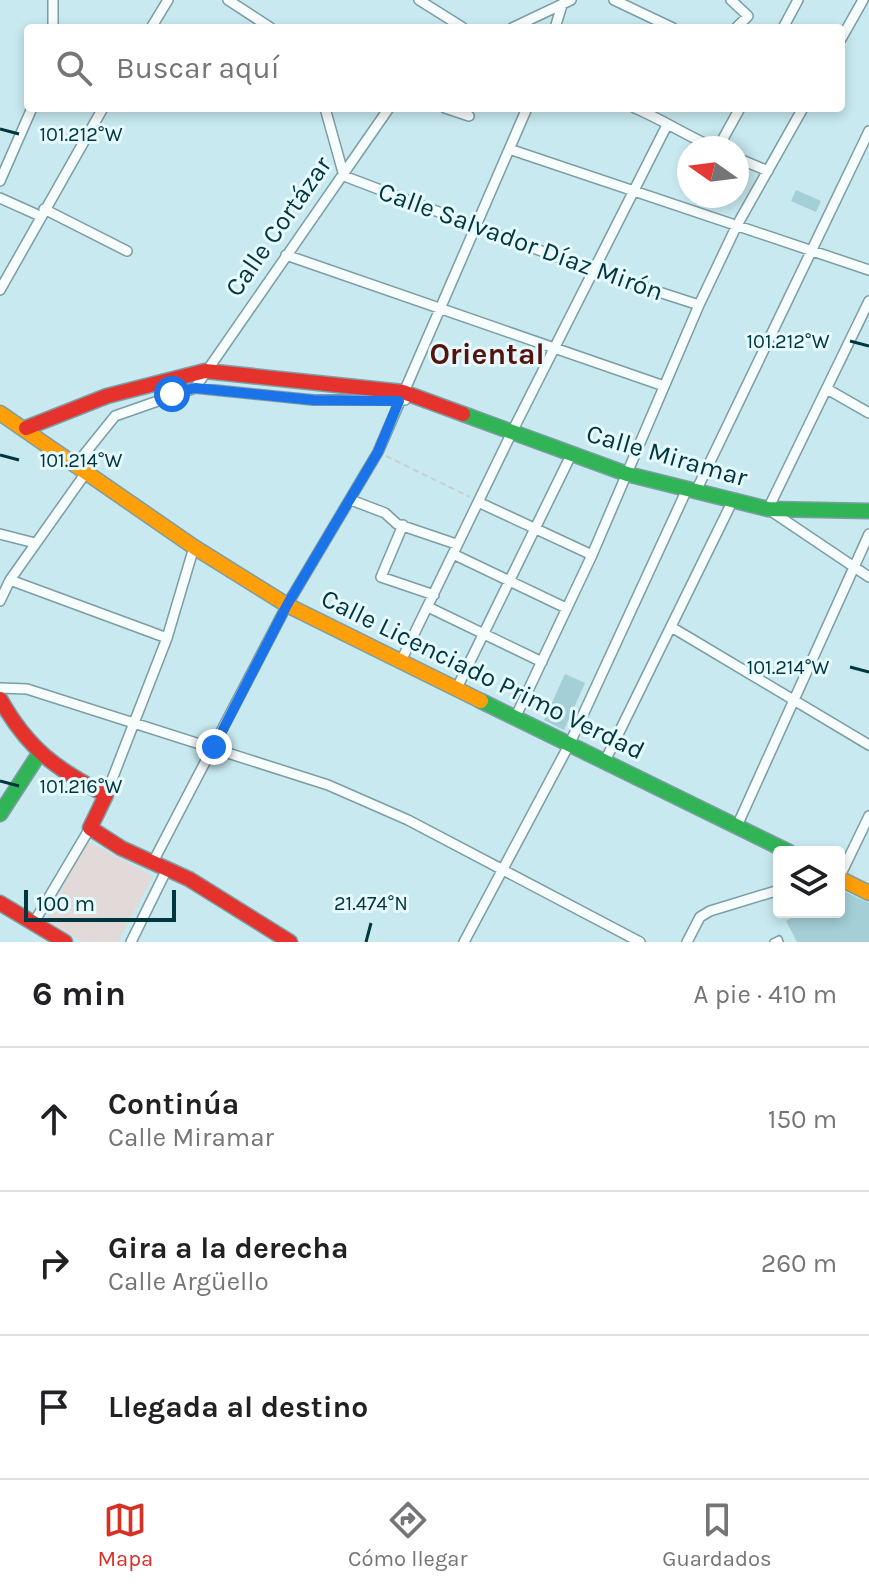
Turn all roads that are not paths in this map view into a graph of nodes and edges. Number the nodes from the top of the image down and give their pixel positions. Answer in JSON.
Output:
{"nodes":[{"id":1,"x":53,"y":0,"type":"edge"},
{"id":2,"x":168,"y":0,"type":"edge"},
{"id":3,"x":228,"y":0,"type":"edge"},
{"id":4,"x":419,"y":0,"type":"edge"},
{"id":5,"x":614,"y":0,"type":"edge"},
{"id":6,"x":731,"y":0,"type":"edge"},
{"id":7,"x":798,"y":0,"type":"edge"},
{"id":8,"x":863,"y":0,"type":"edge"},
{"id":9,"x":566,"y":2,"type":"edge"},
{"id":10,"x":53,"y":24,"type":"edge"},
{"id":11,"x":153,"y":24,"type":"edge"},
{"id":12,"x":265,"y":24,"type":"edge"},
{"id":13,"x":457,"y":24,"type":"edge"},
{"id":14,"x":520,"y":24,"type":"edge"},
{"id":15,"x":557,"y":24,"type":"edge"},
{"id":16,"x":665,"y":24,"type":"edge"},
{"id":17,"x":740,"y":24,"type":"edge"},
{"id":18,"x":785,"y":24,"type":"edge"},
{"id":19,"x":845,"y":32,"type":"edge"},
{"id":20,"x":30,"y":112,"type":"edge"},
{"id":21,"x":101,"y":112,"type":"edge"},
{"id":22,"x":326,"y":112,"type":"edge"},
{"id":23,"x":386,"y":112,"type":"edge"},
{"id":24,"x":457,"y":112,"type":"edge"},
{"id":25,"x":526,"y":112,"type":"edge"},
{"id":26,"x":644,"y":112,"type":"edge"},
{"id":27,"x":659,"y":112,"type":"edge"},
{"id":28,"x":738,"y":112,"type":"edge"},
{"id":29,"x":801,"y":112,"type":"edge"},
{"id":30,"x":469,"y":116,"type":"dead end"},
{"id":31,"x":655,"y":117,"type":"junction"},
{"id":32,"x":666,"y":127,"type":"junction"},
{"id":33,"x":869,"y":131,"type":"edge"},
{"id":34,"x":687,"y":136,"type":"edge"},
{"id":35,"x":723,"y":136,"type":"edge"},
{"id":36,"x":512,"y":150,"type":"junction"},
{"id":37,"x":749,"y":163,"type":"edge"},
{"id":38,"x":768,"y":171,"type":"junction"},
{"id":39,"x":344,"y":176,"type":"junction"},
{"id":40,"x":0,"y":181,"type":"edge"},
{"id":41,"x":634,"y":190,"type":"junction"},
{"id":42,"x":0,"y":198,"type":"edge"},
{"id":43,"x":42,"y":212,"type":"junction"},
{"id":44,"x":477,"y":227,"type":"junction"},
{"id":45,"x":736,"y":227,"type":"junction"},
{"id":46,"x":127,"y":251,"type":"dead end"},
{"id":47,"x":811,"y":252,"type":"junction"},
{"id":48,"x":286,"y":255,"type":"junction"},
{"id":49,"x":869,"y":270,"type":"edge"},
{"id":50,"x":594,"y":271,"type":"junction"},
{"id":51,"x":0,"y":290,"type":"edge"},
{"id":52,"x":699,"y":305,"type":"junction"},
{"id":53,"x":868,"y":306,"type":"edge"},
{"id":54,"x":439,"y":307,"type":"junction"},
{"id":55,"x":557,"y":347,"type":"junction"},
{"id":56,"x":205,"y":371,"type":"junction"},
{"id":57,"x":664,"y":386,"type":"junction"},
{"id":58,"x":195,"y":388,"type":"junction"},
{"id":59,"x":827,"y":389,"type":"junction"},
{"id":60,"x":405,"y":397,"type":"junction"},
{"id":61,"x":0,"y":413,"type":"edge"},
{"id":62,"x":869,"y":413,"type":"edge"},
{"id":63,"x":26,"y":428,"type":"junction"},
{"id":64,"x":513,"y":430,"type":"junction"},
{"id":65,"x":572,"y":453,"type":"junction"},
{"id":66,"x":80,"y":470,"type":"junction"},
{"id":67,"x":627,"y":474,"type":"junction"},
{"id":68,"x":693,"y":488,"type":"junction"},
{"id":69,"x":734,"y":498,"type":"junction"},
{"id":70,"x":351,"y":500,"type":"junction"},
{"id":71,"x":478,"y":502,"type":"junction"},
{"id":72,"x":768,"y":509,"type":"junction"},
{"id":73,"x":869,"y":511,"type":"edge"},
{"id":74,"x":403,"y":525,"type":"junction"},
{"id":75,"x":535,"y":530,"type":"junction"},
{"id":76,"x":0,"y":534,"type":"edge"},
{"id":77,"x":869,"y":534,"type":"edge"},
{"id":78,"x":35,"y":543,"type":"junction"},
{"id":79,"x":194,"y":547,"type":"junction"},
{"id":80,"x":454,"y":549,"type":"junction"},
{"id":81,"x":592,"y":555,"type":"junction"},
{"id":82,"x":853,"y":567,"type":"junction"},
{"id":83,"x":869,"y":577,"type":"edge"},
{"id":84,"x":10,"y":580,"type":"junction"},
{"id":85,"x":509,"y":582,"type":"junction"},
{"id":86,"x":434,"y":595,"type":"junction"},
{"id":87,"x":0,"y":601,"type":"edge"},
{"id":88,"x":287,"y":605,"type":"junction"},
{"id":89,"x":428,"y":607,"type":"junction"},
{"id":90,"x":566,"y":608,"type":"junction"},
{"id":91,"x":673,"y":628,"type":"junction"},
{"id":92,"x":484,"y":634,"type":"junction"},
{"id":93,"x":167,"y":638,"type":"junction"},
{"id":94,"x":401,"y":661,"type":"junction"},
{"id":95,"x":542,"y":662,"type":"junction"},
{"id":96,"x":0,"y":688,"type":"edge"},
{"id":97,"x":457,"y":688,"type":"junction"},
{"id":98,"x":0,"y":699,"type":"edge"},
{"id":99,"x":794,"y":700,"type":"junction"},
{"id":100,"x":516,"y":716,"type":"junction"},
{"id":101,"x":136,"y":724,"type":"junction"},
{"id":102,"x":570,"y":743,"type":"junction"},
{"id":103,"x":869,"y":745,"type":"edge"},
{"id":104,"x":214,"y":747,"type":"junction"},
{"id":105,"x":39,"y":754,"type":"junction"},
{"id":106,"x":605,"y":761,"type":"junction"},
{"id":107,"x":106,"y":795,"type":"junction"},
{"id":108,"x":0,"y":814,"type":"edge"},
{"id":109,"x":869,"y":816,"type":"edge"},
{"id":110,"x":737,"y":826,"type":"junction"},
{"id":111,"x":90,"y":828,"type":"junction"},
{"id":112,"x":777,"y":846,"type":"edge"},
{"id":113,"x":153,"y":862,"type":"junction"},
{"id":114,"x":845,"y":866,"type":"edge"},
{"id":115,"x":502,"y":870,"type":"junction"},
{"id":116,"x":166,"y":871,"type":"junction"},
{"id":117,"x":845,"y":881,"type":"edge"},
{"id":118,"x":773,"y":892,"type":"edge"},
{"id":119,"x":869,"y":893,"type":"edge"},
{"id":120,"x":0,"y":903,"type":"edge"},
{"id":121,"x":33,"y":924,"type":"junction"},
{"id":122,"x":65,"y":942,"type":"edge"},
{"id":123,"x":131,"y":942,"type":"edge"},
{"id":124,"x":290,"y":942,"type":"edge"},
{"id":125,"x":464,"y":942,"type":"edge"},
{"id":126,"x":640,"y":942,"type":"edge"},
{"id":127,"x":687,"y":942,"type":"edge"},
{"id":128,"x":773,"y":942,"type":"edge"},
{"id":129,"x":780,"y":942,"type":"edge"}],
"edges":[{"from":1,"to":10,"type":"street"},
{"from":2,"to":11,"type":"street"},
{"from":3,"to":12,"type":"street"},
{"from":4,"to":13,"type":"street"},
{"from":5,"to":16,"type":"street"},
{"from":6,"to":17,"type":"street"},
{"from":7,"to":18,"type":"street"},
{"from":8,"to":19,"type":"street"},
{"from":9,"to":14,"type":"street"},
{"from":9,"to":15,"type":"street"},
{"from":20,"to":40,"type":"street"},
{"from":21,"to":43,"type":"street"},
{"from":22,"to":39,"type":"street"},
{"from":23,"to":39,"type":"street","name":"Calle Cortázar"},
{"from":24,"to":30,"type":"street"},
{"from":25,"to":36,"type":"street"},
{"from":26,"to":31,"type":"street"},
{"from":27,"to":31,"type":"street"},
{"from":28,"to":35,"type":"street"},
{"from":29,"to":38,"type":"street"},
{"from":31,"to":32,"type":"street"},
{"from":32,"to":34,"type":"street"},
{"from":32,"to":41,"type":"street"},
{"from":33,"to":47,"type":"street"},
{"from":36,"to":41,"type":"street"},
{"from":36,"to":44,"type":"street"},
{"from":37,"to":38,"type":"street"},
{"from":38,"to":45,"type":"street"},
{"from":39,"to":44,"type":"street","name":"Calle Salvador Díaz Mirón"},
{"from":39,"to":48,"type":"street","name":"Calle Cortázar"},
{"from":41,"to":45,"type":"street"},
{"from":41,"to":50,"type":"street"},
{"from":42,"to":43,"type":"street"},
{"from":43,"to":46,"type":"street"},
{"from":43,"to":51,"type":"street"},
{"from":44,"to":50,"type":"street","name":"Calle Salvador Díaz Mirón"},
{"from":44,"to":54,"type":"street"},
{"from":45,"to":47,"type":"street"},
{"from":45,"to":52,"type":"street"},
{"from":47,"to":49,"type":"street"},
{"from":47,"to":68,"type":"street"},
{"from":48,"to":54,"type":"street"},
{"from":48,"to":56,"type":"street","name":"Calle Cortázar"},
{"from":50,"to":52,"type":"street","name":"Calle Salvador Díaz Mirón"},
{"from":50,"to":55,"type":"street"},
{"from":52,"to":57,"type":"street"},
{"from":53,"to":59,"type":"street"},
{"from":54,"to":55,"type":"street"},
{"from":54,"to":60,"type":"street"},
{"from":55,"to":57,"type":"street"},
{"from":55,"to":64,"type":"street"},
{"from":56,"to":58,"type":"street","name":"Calle Cortázar"},
{"from":56,"to":60,"type":"street","name":"Calle Miramar"},
{"from":56,"to":63,"type":"street"},
{"from":57,"to":67,"type":"street"},
{"from":58,"to":60,"type":"street","name":"Calle Miramar"},
{"from":58,"to":66,"type":"street","name":"Calle Miramar"},
{"from":59,"to":62,"type":"street"},
{"from":59,"to":72,"type":"street"},
{"from":60,"to":64,"type":"street","name":"Calle Miramar"},
{"from":60,"to":70,"type":"street"},
{"from":61,"to":63,"type":"street","name":"Calle Licenciado Primo Verdad"},
{"from":63,"to":66,"type":"street","name":"Calle Licenciado Primo Verdad"},
{"from":64,"to":65,"type":"street","name":"Calle Miramar"},
{"from":64,"to":71,"type":"street"},
{"from":65,"to":67,"type":"street","name":"Calle Miramar"},
{"from":65,"to":75,"type":"street"},
{"from":66,"to":78,"type":"street","name":"Calle Miramar"},
{"from":66,"to":79,"type":"street","name":"Calle Licenciado Primo Verdad"},
{"from":67,"to":68,"type":"street","name":"Calle Miramar"},
{"from":67,"to":81,"type":"street"},
{"from":68,"to":69,"type":"street","name":"Calle Miramar"},
{"from":68,"to":102,"type":"street"},
{"from":69,"to":72,"type":"street","name":"Calle Miramar"},
{"from":69,"to":91,"type":"street"},
{"from":70,"to":74,"type":"street"},
{"from":70,"to":88,"type":"street"},
{"from":71,"to":75,"type":"street"},
{"from":71,"to":80,"type":"street"},
{"from":72,"to":73,"type":"street","name":"Calle Miramar"},
{"from":72,"to":82,"type":"street"},
{"from":74,"to":80,"type":"street"},
{"from":74,"to":86,"type":"street"},
{"from":75,"to":81,"type":"street"},
{"from":75,"to":85,"type":"street"},
{"from":76,"to":78,"type":"street"},
{"from":77,"to":82,"type":"street"},
{"from":78,"to":84,"type":"street","name":"Calle Miramar"},
{"from":79,"to":88,"type":"street","name":"Calle Licenciado Primo Verdad"},
{"from":79,"to":93,"type":"street"},
{"from":80,"to":85,"type":"street"},
{"from":80,"to":86,"type":"street"},
{"from":81,"to":90,"type":"street"},
{"from":82,"to":83,"type":"street"},
{"from":82,"to":99,"type":"street"},
{"from":84,"to":87,"type":"street","name":"Calle Miramar"},
{"from":84,"to":93,"type":"street"},
{"from":85,"to":90,"type":"street"},
{"from":85,"to":92,"type":"street"},
{"from":86,"to":89,"type":"street"},
{"from":88,"to":94,"type":"street","name":"Calle Licenciado Primo Verdad"},
{"from":88,"to":104,"type":"street"},
{"from":89,"to":92,"type":"street"},
{"from":89,"to":94,"type":"street"},
{"from":90,"to":95,"type":"street"},
{"from":91,"to":99,"type":"street"},
{"from":91,"to":106,"type":"street"},
{"from":92,"to":95,"type":"street"},
{"from":92,"to":97,"type":"street"},
{"from":93,"to":101,"type":"street"},
{"from":94,"to":97,"type":"street","name":"Calle Licenciado Primo Verdad"},
{"from":95,"to":100,"type":"street"},
{"from":96,"to":101,"type":"street"},
{"from":97,"to":100,"type":"street","name":"Calle Licenciado Primo Verdad"},
{"from":98,"to":105,"type":"street"},
{"from":99,"to":103,"type":"street"},
{"from":99,"to":110,"type":"street"},
{"from":100,"to":102,"type":"street","name":"Calle Licenciado Primo Verdad"},
{"from":101,"to":104,"type":"street"},
{"from":101,"to":107,"type":"street"},
{"from":102,"to":106,"type":"street","name":"Calle Licenciado Primo Verdad"},
{"from":102,"to":115,"type":"street"},
{"from":104,"to":113,"type":"street"},
{"from":104,"to":115,"type":"street"},
{"from":105,"to":107,"type":"street"},
{"from":105,"to":108,"type":"street"},
{"from":106,"to":110,"type":"street","name":"Calle Licenciado Primo Verdad"},
{"from":107,"to":111,"type":"street"},
{"from":109,"to":114,"type":"street"},
{"from":110,"to":112,"type":"street","name":"Calle Licenciado Primo Verdad"},
{"from":111,"to":113,"type":"street"},
{"from":111,"to":121,"type":"street"},
{"from":113,"to":116,"type":"street"},
{"from":115,"to":125,"type":"street"},
{"from":115,"to":126,"type":"street"},
{"from":116,"to":123,"type":"street"},
{"from":116,"to":124,"type":"street"},
{"from":117,"to":119,"type":"street"},
{"from":118,"to":127,"type":"street"},
{"from":120,"to":121,"type":"street"},
{"from":121,"to":122,"type":"street"},
{"from":128,"to":129,"type":"lane"}]}
